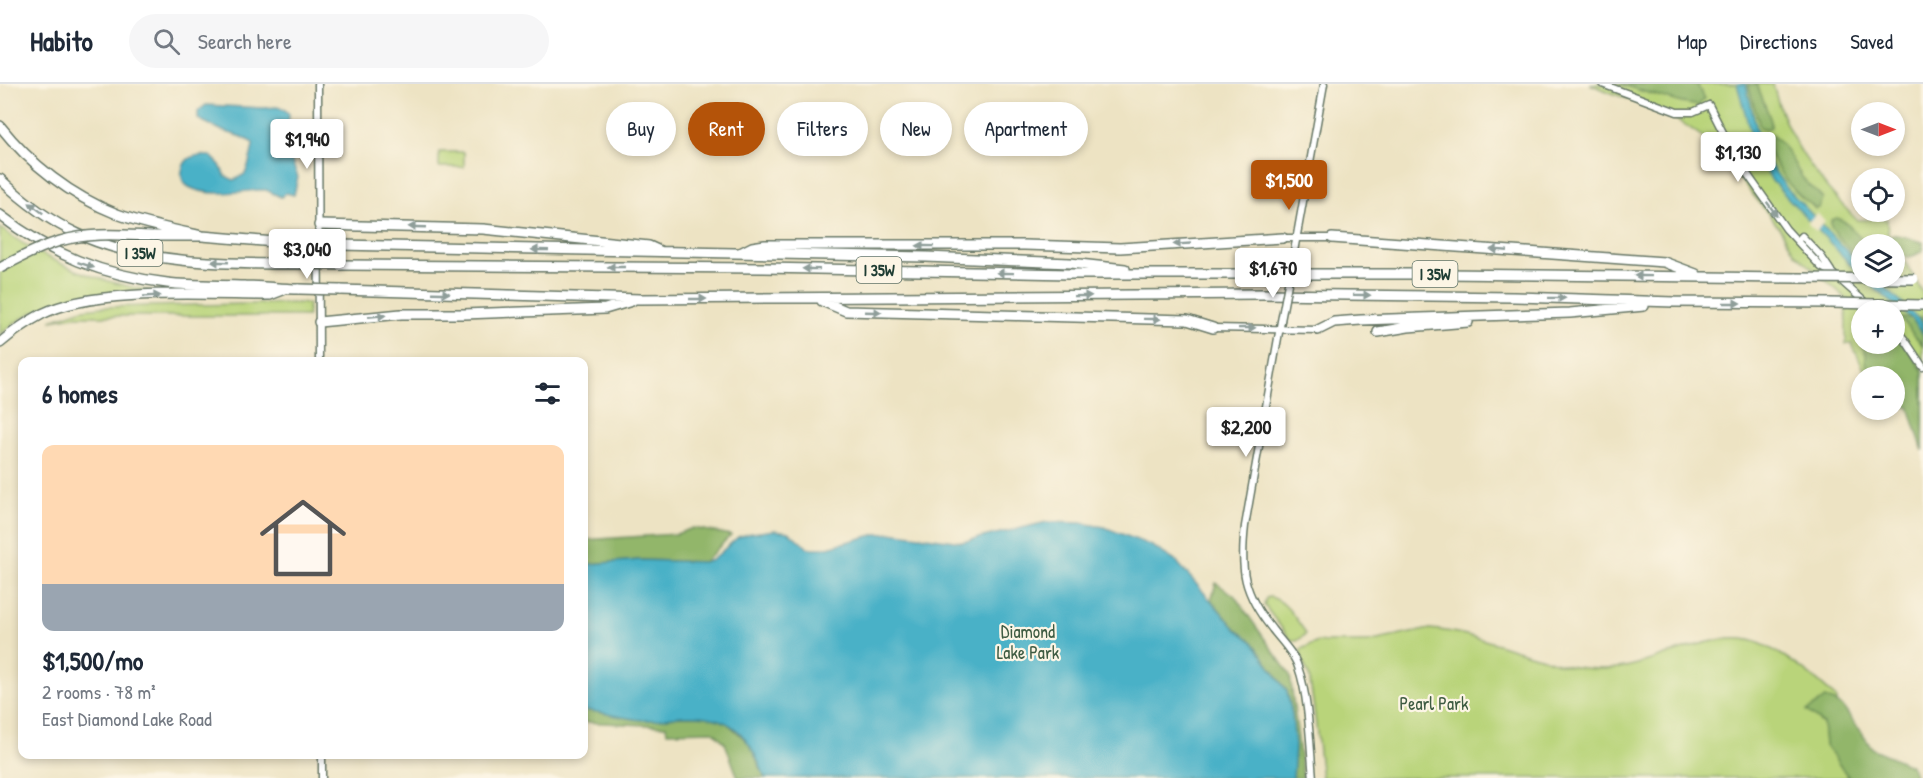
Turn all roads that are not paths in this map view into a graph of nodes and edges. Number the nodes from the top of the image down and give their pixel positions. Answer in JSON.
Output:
{"nodes":[{"id":1,"x":318,"y":84,"type":"edge"},
{"id":2,"x":1324,"y":84,"type":"edge"},
{"id":3,"x":1602,"y":84,"type":"edge"},
{"id":4,"x":0,"y":126,"type":"edge"},
{"id":5,"x":0,"y":179,"type":"edge"},
{"id":6,"x":0,"y":215,"type":"edge"},
{"id":7,"x":319,"y":225,"type":"junction"},
{"id":8,"x":202,"y":236,"type":"junction"},
{"id":9,"x":1283,"y":238,"type":"joint"},
{"id":10,"x":1296,"y":238,"type":"junction"},
{"id":11,"x":1332,"y":238,"type":"joint"},
{"id":12,"x":662,"y":252,"type":"junction"},
{"id":13,"x":738,"y":254,"type":"junction"},
{"id":14,"x":0,"y":268,"type":"edge"},
{"id":15,"x":1169,"y":274,"type":"junction"},
{"id":16,"x":1701,"y":276,"type":"junction"},
{"id":17,"x":1919,"y":279,"type":"edge"},
{"id":18,"x":286,"y":289,"type":"junction"},
{"id":19,"x":817,"y":298,"type":"junction"},
{"id":20,"x":640,"y":299,"type":"junction"},
{"id":21,"x":1863,"y":300,"type":"edge"},
{"id":22,"x":1674,"y":302,"type":"junction"},
{"id":23,"x":1923,"y":305,"type":"edge"},
{"id":24,"x":1524,"y":315,"type":"junction"},
{"id":25,"x":319,"y":322,"type":"junction"},
{"id":26,"x":1281,"y":325,"type":"junction"},
{"id":27,"x":1213,"y":328,"type":"joint"},
{"id":28,"x":16,"y":330,"type":"junction"},
{"id":29,"x":1318,"y":330,"type":"joint"},
{"id":30,"x":1378,"y":332,"type":"dead end"},
{"id":31,"x":1905,"y":340,"type":"edge"},
{"id":32,"x":0,"y":343,"type":"edge"},
{"id":33,"x":0,"y":349,"type":"edge"},
{"id":34,"x":319,"y":357,"type":"edge"},
{"id":35,"x":1923,"y":367,"type":"edge"},
{"id":36,"x":322,"y":759,"type":"edge"},
{"id":37,"x":322,"y":778,"type":"edge"},
{"id":38,"x":1313,"y":778,"type":"edge"}],
"edges":[{"from":1,"to":7,"type":"street"},
{"from":2,"to":10,"type":"street"},
{"from":3,"to":21,"type":"street","one_way":true},
{"from":4,"to":8,"type":"highway"},
{"from":15,"to":5,"type":"highway","number":"I 35W","one_way":true,"bridge":true},
{"from":6,"to":18,"type":"highway","number":"I 35W","one_way":true},
{"from":12,"to":7,"type":"highway","one_way":true},
{"from":7,"to":25,"type":"street"},
{"from":12,"to":8,"type":"highway","one_way":true,"bridge":true},
{"from":8,"to":14,"type":"highway","bridge":true},
{"from":9,"to":10,"type":"street"},
{"from":9,"to":13,"type":"highway","one_way":true},
{"from":10,"to":11,"type":"street"},
{"from":10,"to":26,"type":"street","bridge":true},
{"from":16,"to":11,"type":"highway","one_way":true},
{"from":12,"to":13,"type":"highway"},
{"from":13,"to":15,"type":"highway"},
{"from":16,"to":15,"type":"highway","number":"I 35W","one_way":true},
{"from":16,"to":17,"type":"highway","number":"I 35W","bridge":true},
{"from":18,"to":20,"type":"highway","number":"I 35W","one_way":true,"bridge":true},
{"from":28,"to":18,"type":"highway","one_way":true},
{"from":20,"to":19,"type":"highway","number":"I 35W","one_way":true},
{"from":19,"to":22,"type":"highway","number":"I 35W","one_way":true},
{"from":19,"to":27,"type":"highway","one_way":true},
{"from":25,"to":20,"type":"highway","one_way":true},
{"from":22,"to":23,"type":"highway","number":"I 35W","one_way":true,"bridge":true},
{"from":22,"to":24,"type":"highway"},
{"from":24,"to":29,"type":"highway"},
{"from":24,"to":30,"type":"highway"},
{"from":25,"to":34,"type":"street"},
{"from":27,"to":26,"type":"street","one_way":true},
{"from":26,"to":29,"type":"street"},
{"from":26,"to":38,"type":"street"},
{"from":28,"to":32,"type":"highway"},
{"from":28,"to":33,"type":"highway"},
{"from":31,"to":35,"type":"street"},
{"from":36,"to":37,"type":"street"}]}
